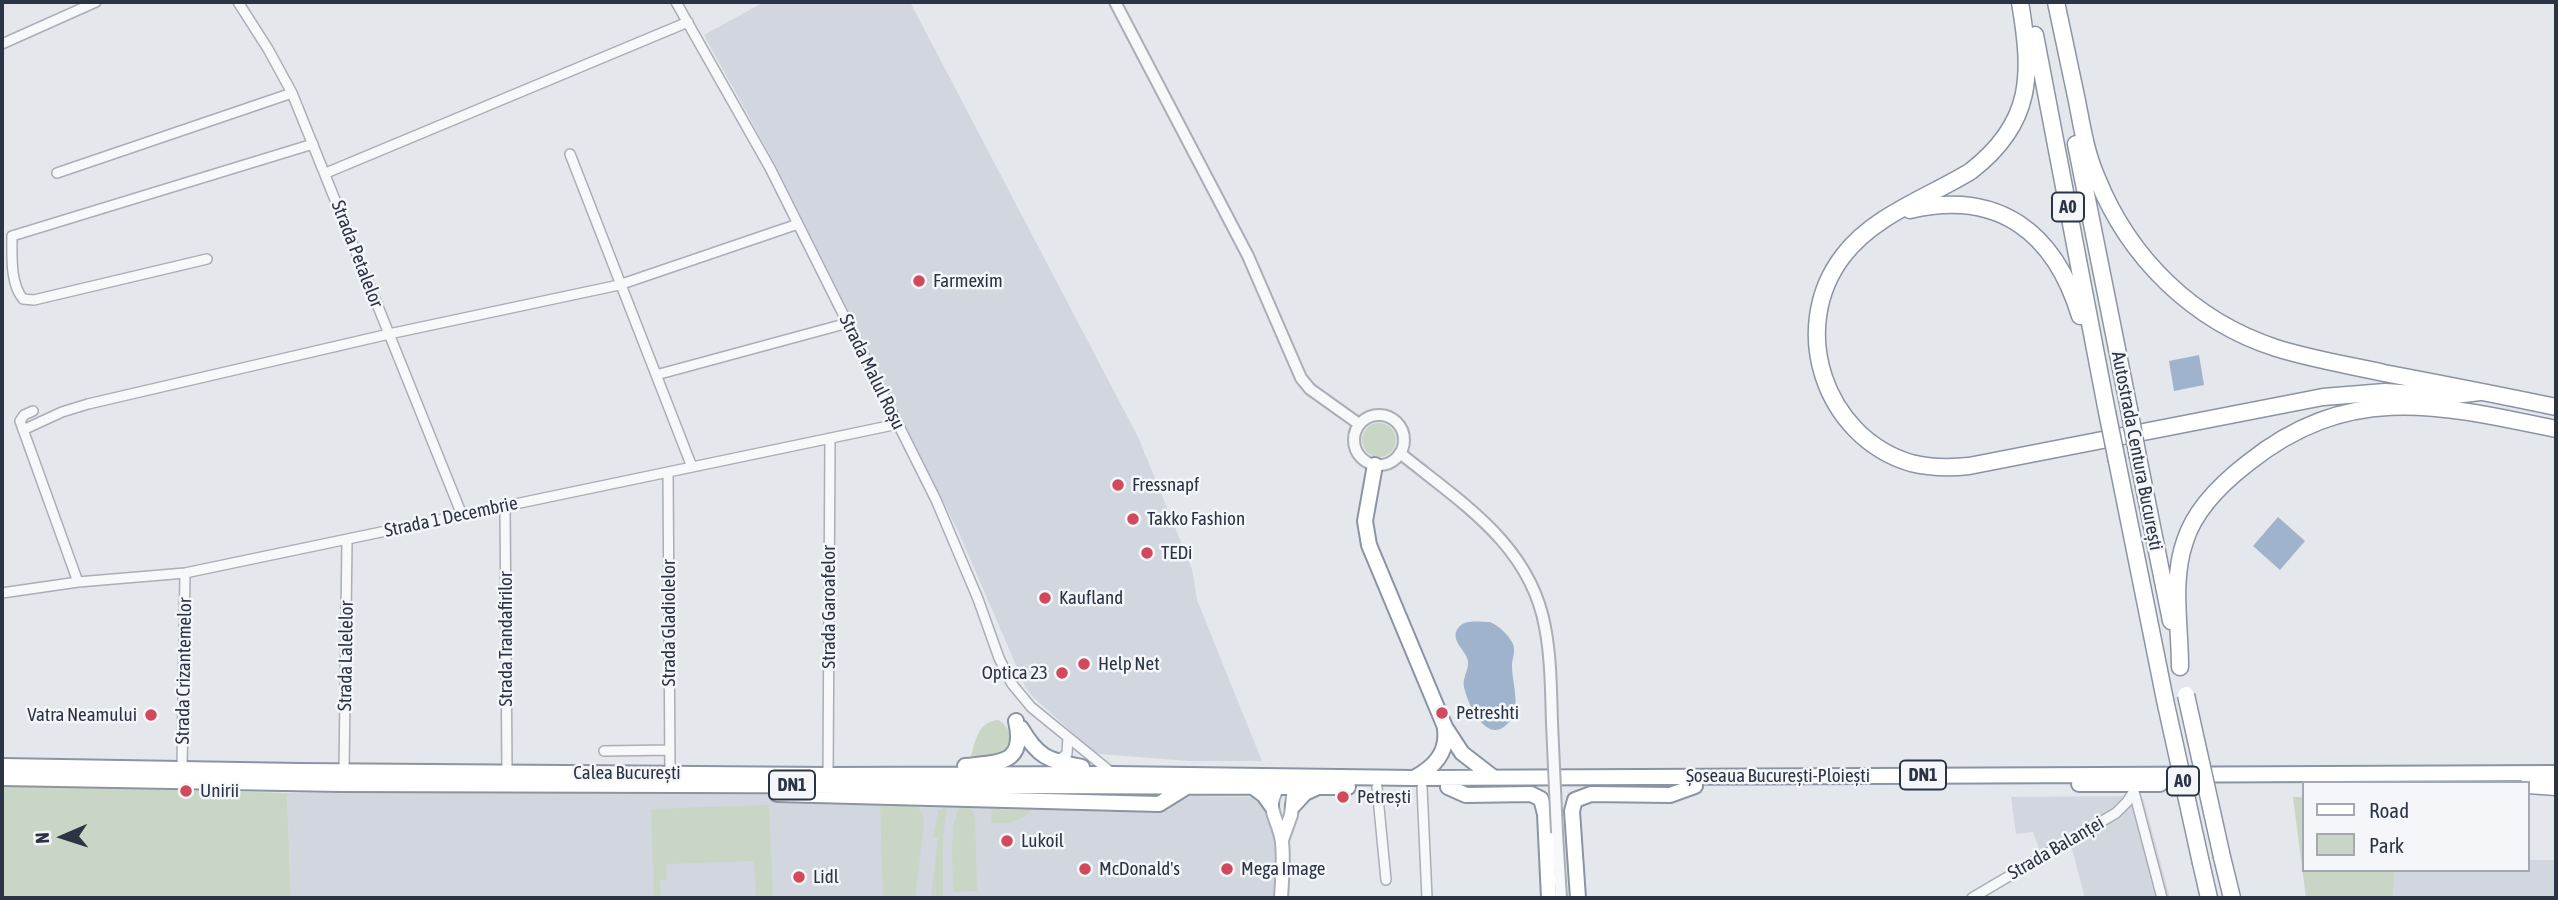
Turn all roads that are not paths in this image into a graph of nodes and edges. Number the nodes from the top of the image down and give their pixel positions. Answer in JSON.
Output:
{"nodes":[{"id":1,"x":96,"y":2,"type":"edge"},
{"id":2,"x":238,"y":2,"type":"edge"},
{"id":3,"x":676,"y":2,"type":"edge"},
{"id":4,"x":1115,"y":2,"type":"edge"},
{"id":5,"x":2020,"y":2,"type":"edge"},
{"id":6,"x":2028,"y":2,"type":"edge"},
{"id":7,"x":2048,"y":2,"type":"edge"},
{"id":8,"x":2056,"y":2,"type":"edge"},
{"id":9,"x":688,"y":22,"type":"junction"},
{"id":10,"x":2,"y":44,"type":"edge"},
{"id":11,"x":292,"y":93,"type":"junction"},
{"id":12,"x":313,"y":144,"type":"junction"},
{"id":13,"x":570,"y":154,"type":"dead end"},
{"id":14,"x":57,"y":173,"type":"dead end"},
{"id":15,"x":326,"y":173,"type":"junction"},
{"id":16,"x":1898,"y":213,"type":"junction"},
{"id":17,"x":798,"y":224,"type":"junction"},
{"id":18,"x":207,"y":259,"type":"dead end"},
{"id":19,"x":619,"y":285,"type":"junction"},
{"id":20,"x":848,"y":323,"type":"junction"},
{"id":21,"x":389,"y":334,"type":"junction"},
{"id":22,"x":656,"y":375,"type":"junction"},
{"id":23,"x":2103,"y":391,"type":"junction"},
{"id":24,"x":2480,"y":391,"type":"junction"},
{"id":25,"x":2446,"y":396,"type":"junction"},
{"id":26,"x":2556,"y":407,"type":"edge"},
{"id":27,"x":33,"y":411,"type":"dead end"},
{"id":28,"x":2476,"y":412,"type":"junction"},
{"id":29,"x":898,"y":424,"type":"junction"},
{"id":30,"x":1359,"y":424,"type":"junction"},
{"id":31,"x":2556,"y":429,"type":"edge"},
{"id":32,"x":23,"y":430,"type":"junction"},
{"id":33,"x":830,"y":439,"type":"junction"},
{"id":34,"x":1400,"y":453,"type":"junction"},
{"id":35,"x":1374,"y":465,"type":"junction"},
{"id":36,"x":692,"y":467,"type":"junction"},
{"id":37,"x":668,"y":472,"type":"junction"},
{"id":38,"x":506,"y":506,"type":"junction"},
{"id":39,"x":462,"y":515,"type":"junction"},
{"id":40,"x":347,"y":540,"type":"junction"},
{"id":41,"x":185,"y":573,"type":"junction"},
{"id":42,"x":78,"y":582,"type":"junction"},
{"id":43,"x":2,"y":593,"type":"edge"},
{"id":44,"x":2180,"y":667,"type":"junction"},
{"id":45,"x":1445,"y":727,"type":"junction"},
{"id":46,"x":1068,"y":737,"type":"junction"},
{"id":47,"x":669,"y":750,"type":"junction"},
{"id":48,"x":604,"y":751,"type":"dead end"},
{"id":49,"x":1055,"y":762,"type":"junction"},
{"id":50,"x":2,"y":766,"type":"edge"},
{"id":51,"x":182,"y":769,"type":"junction"},
{"id":52,"x":344,"y":772,"type":"junction"},
{"id":53,"x":507,"y":773,"type":"junction"},
{"id":54,"x":2556,"y":773,"type":"edge"},
{"id":55,"x":917,"y":774,"type":"junction"},
{"id":56,"x":1113,"y":774,"type":"junction"},
{"id":57,"x":828,"y":775,"type":"junction"},
{"id":58,"x":2,"y":778,"type":"edge"},
{"id":59,"x":1494,"y":778,"type":"junction"},
{"id":60,"x":668,"y":780,"type":"junction"},
{"id":61,"x":1252,"y":781,"type":"junction"},
{"id":62,"x":1418,"y":782,"type":"junction"},
{"id":63,"x":2302,"y":783,"type":"edge"},
{"id":64,"x":1284,"y":784,"type":"junction"},
{"id":65,"x":2556,"y":785,"type":"edge"},
{"id":66,"x":1695,"y":786,"type":"junction"},
{"id":67,"x":2530,"y":786,"type":"edge"},
{"id":68,"x":2530,"y":786,"type":"edge"},
{"id":69,"x":1318,"y":787,"type":"junction"},
{"id":70,"x":1377,"y":787,"type":"junction"},
{"id":71,"x":1448,"y":787,"type":"junction"},
{"id":72,"x":2133,"y":788,"type":"junction"},
{"id":73,"x":2556,"y":793,"type":"edge"},
{"id":74,"x":1271,"y":805,"type":"junction"},
{"id":75,"x":1293,"y":806,"type":"junction"},
{"id":76,"x":1282,"y":840,"type":"junction"},
{"id":77,"x":1386,"y":880,"type":"dead end"},
{"id":78,"x":1281,"y":898,"type":"edge"},
{"id":79,"x":1427,"y":898,"type":"edge"},
{"id":80,"x":1549,"y":898,"type":"edge"},
{"id":81,"x":1561,"y":898,"type":"edge"},
{"id":82,"x":1578,"y":898,"type":"edge"},
{"id":83,"x":1972,"y":898,"type":"edge"},
{"id":84,"x":2162,"y":898,"type":"edge"},
{"id":85,"x":2209,"y":898,"type":"edge"},
{"id":86,"x":2232,"y":898,"type":"edge"}],
"edges":[{"from":1,"to":10,"type":"street"},
{"from":2,"to":11,"type":"street","name":"Strada Petalelor"},
{"from":3,"to":9,"type":"street","name":"Strada Malul Roșu"},
{"from":4,"to":30,"type":"street"},
{"from":5,"to":16,"type":"highway"},
{"from":6,"to":23,"type":"highway","name":"Autostrada Centura București","number":"A0"},
{"from":7,"to":44,"type":"highway","name":"Autostrada Centura București","number":"A0","bridge":true},
{"from":8,"to":24,"type":"highway"},
{"from":9,"to":15,"type":"street"},
{"from":9,"to":17,"type":"street","name":"Strada Malul Roșu"},
{"from":11,"to":12,"type":"street","name":"Strada Petalelor"},
{"from":11,"to":14,"type":"street"},
{"from":12,"to":15,"type":"street","name":"Strada Petalelor"},
{"from":12,"to":18,"type":"street"},
{"from":13,"to":19,"type":"street"},
{"from":15,"to":21,"type":"street","name":"Strada Petalelor"},
{"from":16,"to":23,"type":"highway"},
{"from":16,"to":25,"type":"highway"},
{"from":17,"to":19,"type":"street"},
{"from":17,"to":20,"type":"street","name":"Strada Malul Roșu"},
{"from":19,"to":21,"type":"street"},
{"from":19,"to":22,"type":"street"},
{"from":20,"to":22,"type":"street"},
{"from":20,"to":29,"type":"street","name":"Strada Malul Roșu"},
{"from":21,"to":32,"type":"street"},
{"from":21,"to":39,"type":"street","name":"Strada Petalelor"},
{"from":22,"to":36,"type":"street"},
{"from":23,"to":85,"type":"highway","name":"Autostrada Centura București","number":"A0","bridge":true},
{"from":24,"to":25,"type":"highway"},
{"from":24,"to":26,"type":"highway"},
{"from":25,"to":28,"type":"highway"},
{"from":27,"to":32,"type":"street"},
{"from":28,"to":31,"type":"highway"},
{"from":28,"to":44,"type":"highway"},
{"from":29,"to":33,"type":"street","name":"Strada 1 Decembrie"},
{"from":29,"to":46,"type":"street","name":"Strada Malul Roșu"},
{"from":30,"to":34,"type":"street"},
{"from":30,"to":35,"type":"street"},
{"from":32,"to":42,"type":"street"},
{"from":33,"to":36,"type":"street","name":"Strada 1 Decembrie"},
{"from":33,"to":57,"type":"street","name":"Strada Garoafelor"},
{"from":34,"to":35,"type":"street"},
{"from":34,"to":81,"type":"street","bridge":true},
{"from":35,"to":45,"type":"highway"},
{"from":36,"to":37,"type":"street","name":"Strada 1 Decembrie"},
{"from":37,"to":38,"type":"street","name":"Strada 1 Decembrie"},
{"from":37,"to":47,"type":"street","name":"Strada Gladiolelor"},
{"from":38,"to":39,"type":"street","name":"Strada 1 Decembrie"},
{"from":38,"to":53,"type":"street","name":"Strada Trandafirilor"},
{"from":39,"to":40,"type":"street","name":"Strada 1 Decembrie"},
{"from":40,"to":41,"type":"street","name":"Strada 1 Decembrie"},
{"from":40,"to":52,"type":"street","name":"Strada Lalelelor"},
{"from":41,"to":42,"type":"street","name":"Strada 1 Decembrie"},
{"from":41,"to":51,"type":"street","name":"Strada Crizantemelor"},
{"from":42,"to":43,"type":"street","name":"Strada 1 Decembrie"},
{"from":44,"to":86,"type":"highway","name":"Autostrada Centura București","number":"A0","bridge":true},
{"from":45,"to":59,"type":"highway"},
{"from":45,"to":62,"type":"highway"},
{"from":46,"to":49,"type":"street"},
{"from":46,"to":56,"type":"street","name":"Strada Malul Roșu"},
{"from":47,"to":48,"type":"street"},
{"from":47,"to":60,"type":"street","name":"Strada Gladiolelor"},
{"from":49,"to":55,"type":"highway"},
{"from":49,"to":56,"type":"highway"},
{"from":50,"to":51,"type":"highway","name":"Calea București","number":"DN1"},
{"from":51,"to":52,"type":"highway","name":"Calea București","number":"DN1"},
{"from":52,"to":53,"type":"highway","name":"Calea București","number":"DN1"},
{"from":53,"to":60,"type":"highway","name":"Calea București","number":"DN1"},
{"from":54,"to":59,"type":"highway","name":"Șoseaua București-Ploiești","number":"DN1"},
{"from":55,"to":56,"type":"highway","name":"Calea București","number":"DN1"},
{"from":55,"to":57,"type":"highway","name":"Calea București","number":"DN1"},
{"from":56,"to":61,"type":"highway","name":"Calea București","number":"DN1"},
{"from":57,"to":60,"type":"highway","name":"Calea București","number":"DN1"},
{"from":58,"to":60,"type":"highway","name":"Calea București","number":"DN1"},
{"from":59,"to":62,"type":"highway","name":"Șoseaua București-Ploiești","number":"DN1"},
{"from":60,"to":61,"type":"highway","number":"DN1"},
{"from":61,"to":64,"type":"highway","name":"Șoseaua București-Ploiești","number":"DN1"},
{"from":61,"to":74,"type":"highway"},
{"from":62,"to":64,"type":"highway","name":"Șoseaua București-Ploiești","number":"DN1"},
{"from":62,"to":70,"type":"highway","name":"Șoseaua București-Ploiești","number":"DN1"},
{"from":62,"to":71,"type":"highway","name":"Șoseaua București-Ploiești","number":"DN1"},
{"from":62,"to":79,"type":"street"},
{"from":63,"to":72,"type":"highway","name":"Șoseaua București-Ploiești","number":"DN1"},
{"from":64,"to":69,"type":"highway","name":"Șoseaua București-Ploiești","number":"DN1"},
{"from":64,"to":74,"type":"main road"},
{"from":64,"to":75,"type":"main road"},
{"from":65,"to":67,"type":"highway"},
{"from":66,"to":71,"type":"highway","name":"Șoseaua București-Ploiești","number":"DN1"},
{"from":66,"to":72,"type":"highway","name":"Șoseaua București-Ploiești","number":"DN1"},
{"from":66,"to":82,"type":"highway"},
{"from":68,"to":73,"type":"street"},
{"from":69,"to":70,"type":"highway","name":"Șoseaua București-Ploiești","number":"DN1"},
{"from":69,"to":75,"type":"highway"},
{"from":70,"to":77,"type":"street"},
{"from":71,"to":80,"type":"highway"},
{"from":72,"to":83,"type":"street","name":"Strada Balanței"},
{"from":72,"to":84,"type":"street"},
{"from":74,"to":76,"type":"main road"},
{"from":75,"to":76,"type":"main road"},
{"from":76,"to":78,"type":"main road"}]}
